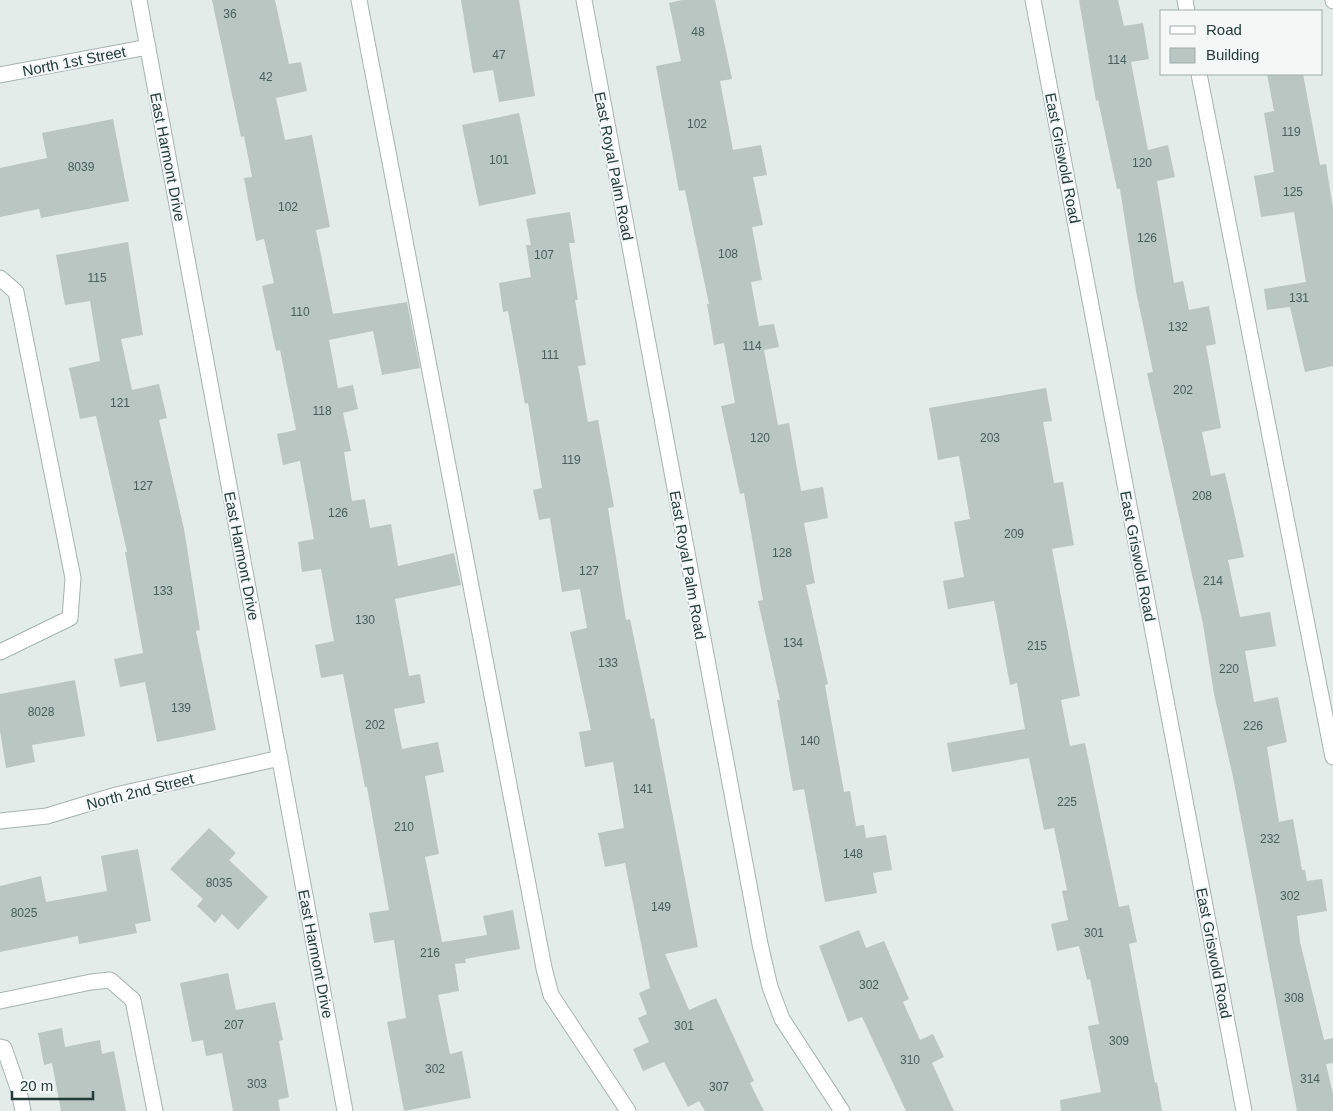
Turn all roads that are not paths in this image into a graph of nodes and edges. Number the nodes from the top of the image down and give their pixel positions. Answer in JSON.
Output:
{"nodes":[{"id":1,"x":139,"y":0,"type":"edge"},
{"id":2,"x":359,"y":0,"type":"edge"},
{"id":3,"x":584,"y":0,"type":"edge"},
{"id":4,"x":1033,"y":0,"type":"edge"},
{"id":5,"x":148,"y":47,"type":"junction"},
{"id":6,"x":0,"y":75,"type":"edge"},
{"id":7,"x":1199,"y":75,"type":"edge"},
{"id":8,"x":0,"y":278,"type":"edge"},
{"id":9,"x":0,"y":652,"type":"edge"},
{"id":10,"x":1333,"y":757,"type":"edge"},
{"id":11,"x":280,"y":758,"type":"junction"},
{"id":12,"x":0,"y":821,"type":"edge"},
{"id":13,"x":0,"y":1001,"type":"edge"},
{"id":14,"x":0,"y":1046,"type":"edge"},
{"id":15,"x":22,"y":1111,"type":"edge"},
{"id":16,"x":155,"y":1111,"type":"edge"},
{"id":17,"x":345,"y":1111,"type":"edge"},
{"id":18,"x":628,"y":1111,"type":"edge"},
{"id":19,"x":842,"y":1111,"type":"edge"},
{"id":20,"x":1244,"y":1111,"type":"edge"}],
"edges":[{"from":1,"to":5,"type":"street","name":"East Harmont Drive"},
{"from":2,"to":18,"type":"street"},
{"from":3,"to":19,"type":"street","name":"East Royal Palm Road"},
{"from":4,"to":20,"type":"street","name":"East Griswold Road"},
{"from":5,"to":6,"type":"street","name":"North 1st Street"},
{"from":5,"to":11,"type":"street","name":"East Harmont Drive"},
{"from":7,"to":10,"type":"street"},
{"from":8,"to":9,"type":"street"},
{"from":11,"to":12,"type":"street","name":"North 2nd Street"},
{"from":11,"to":17,"type":"street","name":"East Harmont Drive"},
{"from":13,"to":16,"type":"street"},
{"from":14,"to":15,"type":"street"}]}
